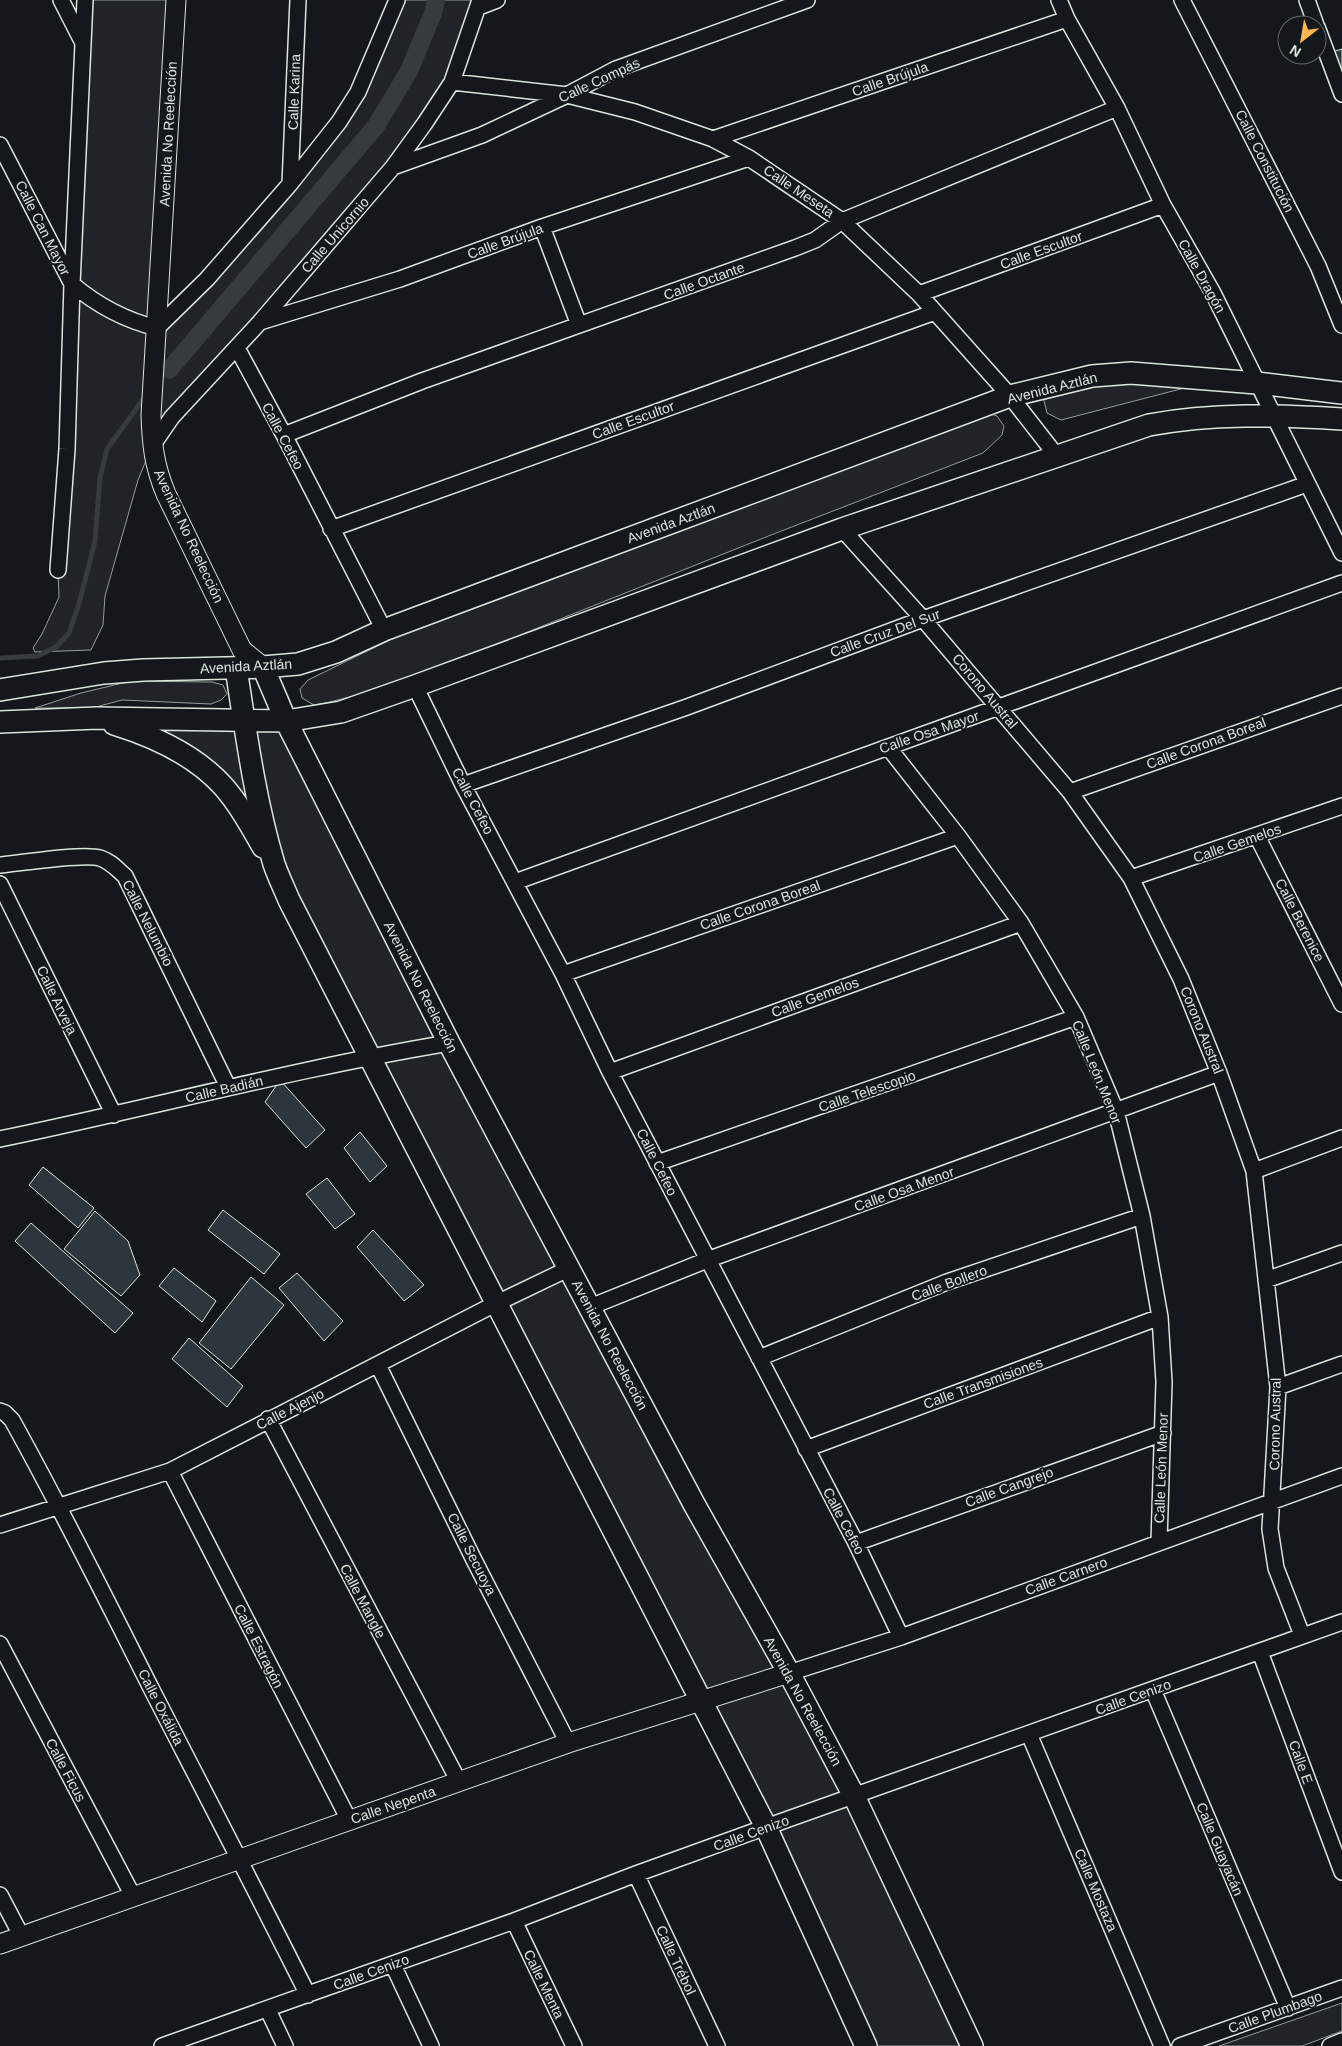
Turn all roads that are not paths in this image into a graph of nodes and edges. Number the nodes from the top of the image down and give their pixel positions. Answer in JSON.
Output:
{"nodes":[{"id":1,"x":61,"y":0,"type":"edge"},
{"id":2,"x":85,"y":0,"type":"edge"},
{"id":3,"x":176,"y":0,"type":"edge"},
{"id":4,"x":298,"y":0,"type":"edge"},
{"id":5,"x":398,"y":0,"type":"edge"},
{"id":6,"x":497,"y":0,"type":"edge"},
{"id":7,"x":807,"y":0,"type":"edge"},
{"id":8,"x":1059,"y":0,"type":"edge"},
{"id":9,"x":1182,"y":0,"type":"edge"},
{"id":10,"x":1307,"y":0,"type":"edge"},
{"id":11,"x":480,"y":3,"type":"edge"},
{"id":12,"x":1313,"y":15,"type":"edge"},
{"id":13,"x":1067,"y":19,"type":"junction"},
{"id":14,"x":83,"y":42,"type":"junction"},
{"id":15,"x":1327,"y":53,"type":"edge"},
{"id":16,"x":452,"y":82,"type":"junction"},
{"id":17,"x":1342,"y":94,"type":"edge"},
{"id":18,"x":568,"y":95,"type":"junction"},
{"id":19,"x":1117,"y":108,"type":"junction"},
{"id":20,"x":713,"y":140,"type":"junction"},
{"id":21,"x":0,"y":145,"type":"edge"},
{"id":22,"x":749,"y":158,"type":"junction"},
{"id":23,"x":393,"y":167,"type":"junction"},
{"id":24,"x":290,"y":184,"type":"junction"},
{"id":25,"x":1164,"y":205,"type":"junction"},
{"id":26,"x":842,"y":221,"type":"junction"},
{"id":27,"x":542,"y":227,"type":"junction"},
{"id":28,"x":72,"y":284,"type":"junction"},
{"id":29,"x":919,"y":294,"type":"junction"},
{"id":30,"x":935,"y":312,"type":"junction"},
{"id":31,"x":260,"y":322,"type":"junction"},
{"id":32,"x":579,"y":325,"type":"junction"},
{"id":33,"x":1342,"y":325,"type":"edge"},
{"id":34,"x":156,"y":328,"type":"junction"},
{"id":35,"x":236,"y":348,"type":"junction"},
{"id":36,"x":1257,"y":382,"type":"junction"},
{"id":37,"x":1342,"y":393,"type":"edge"},
{"id":38,"x":1010,"y":396,"type":"junction"},
{"id":39,"x":1273,"y":415,"type":"junction"},
{"id":40,"x":1342,"y":419,"type":"edge"},
{"id":41,"x":284,"y":435,"type":"junction"},
{"id":42,"x":152,"y":446,"type":"junction"},
{"id":43,"x":1056,"y":454,"type":"junction"},
{"id":44,"x":1307,"y":484,"type":"junction"},
{"id":45,"x":331,"y":529,"type":"junction"},
{"id":46,"x":842,"y":529,"type":"junction"},
{"id":47,"x":1342,"y":553,"type":"edge"},
{"id":48,"x":58,"y":570,"type":"dead end"},
{"id":49,"x":1342,"y":583,"type":"edge"},
{"id":50,"x":923,"y":619,"type":"junction"},
{"id":51,"x":384,"y":630,"type":"junction"},
{"id":52,"x":239,"y":659,"type":"junction"},
{"id":53,"x":263,"y":667,"type":"junction"},
{"id":54,"x":415,"y":686,"type":"junction"},
{"id":55,"x":0,"y":690,"type":"edge"},
{"id":56,"x":1342,"y":696,"type":"edge"},
{"id":57,"x":998,"y":708,"type":"junction"},
{"id":58,"x":98,"y":718,"type":"junction"},
{"id":59,"x":244,"y":720,"type":"junction"},
{"id":60,"x":286,"y":720,"type":"junction"},
{"id":61,"x":0,"y":722,"type":"edge"},
{"id":62,"x":888,"y":747,"type":"junction"},
{"id":63,"x":464,"y":784,"type":"junction"},
{"id":64,"x":1070,"y":792,"type":"junction"},
{"id":65,"x":1342,"y":806,"type":"edge"},
{"id":66,"x":958,"y":836,"type":"junction"},
{"id":67,"x":1257,"y":836,"type":"junction"},
{"id":68,"x":0,"y":865,"type":"edge"},
{"id":69,"x":274,"y":866,"type":"junction"},
{"id":70,"x":1131,"y":878,"type":"junction"},
{"id":71,"x":515,"y":882,"type":"junction"},
{"id":72,"x":0,"y":884,"type":"edge"},
{"id":73,"x":1021,"y":922,"type":"junction"},
{"id":74,"x":562,"y":974,"type":"junction"},
{"id":75,"x":1342,"y":1004,"type":"edge"},
{"id":76,"x":1076,"y":1017,"type":"junction"},
{"id":77,"x":449,"y":1043,"type":"junction"},
{"id":78,"x":368,"y":1056,"type":"junction"},
{"id":79,"x":610,"y":1072,"type":"junction"},
{"id":80,"x":1219,"y":1073,"type":"junction"},
{"id":81,"x":228,"y":1088,"type":"junction"},
{"id":82,"x":1116,"y":1111,"type":"junction"},
{"id":83,"x":114,"y":1116,"type":"junction"},
{"id":84,"x":1342,"y":1138,"type":"edge"},
{"id":85,"x":0,"y":1139,"type":"edge"},
{"id":86,"x":658,"y":1163,"type":"junction"},
{"id":87,"x":1254,"y":1171,"type":"junction"},
{"id":88,"x":1142,"y":1216,"type":"junction"},
{"id":89,"x":1342,"y":1253,"type":"edge"},
{"id":90,"x":708,"y":1260,"type":"junction"},
{"id":91,"x":570,"y":1268,"type":"junction"},
{"id":92,"x":1266,"y":1280,"type":"junction"},
{"id":93,"x":495,"y":1304,"type":"junction"},
{"id":94,"x":590,"y":1307,"type":"junction"},
{"id":95,"x":1160,"y":1317,"type":"junction"},
{"id":96,"x":759,"y":1358,"type":"junction"},
{"id":97,"x":1342,"y":1364,"type":"edge"},
{"id":98,"x":378,"y":1365,"type":"junction"},
{"id":99,"x":1278,"y":1387,"type":"junction"},
{"id":100,"x":6,"y":1416,"type":"edge"},
{"id":101,"x":268,"y":1419,"type":"junction"},
{"id":102,"x":1163,"y":1433,"type":"junction"},
{"id":103,"x":806,"y":1449,"type":"junction"},
{"id":104,"x":170,"y":1471,"type":"junction"},
{"id":105,"x":1342,"y":1476,"type":"edge"},
{"id":106,"x":1272,"y":1500,"type":"junction"},
{"id":107,"x":59,"y":1506,"type":"junction"},
{"id":108,"x":0,"y":1525,"type":"edge"},
{"id":109,"x":1159,"y":1542,"type":"junction"},
{"id":110,"x":856,"y":1543,"type":"junction"},
{"id":111,"x":1342,"y":1622,"type":"edge"},
{"id":112,"x":1302,"y":1635,"type":"junction"},
{"id":113,"x":901,"y":1637,"type":"junction"},
{"id":114,"x":0,"y":1644,"type":"edge"},
{"id":115,"x":1260,"y":1652,"type":"junction"},
{"id":116,"x":789,"y":1673,"type":"junction"},
{"id":117,"x":1153,"y":1690,"type":"junction"},
{"id":118,"x":700,"y":1700,"type":"junction"},
{"id":119,"x":1029,"y":1734,"type":"junction"},
{"id":120,"x":568,"y":1743,"type":"junction"},
{"id":121,"x":459,"y":1782,"type":"junction"},
{"id":122,"x":854,"y":1796,"type":"junction"},
{"id":123,"x":349,"y":1820,"type":"junction"},
{"id":124,"x":766,"y":1827,"type":"junction"},
{"id":125,"x":240,"y":1858,"type":"junction"},
{"id":126,"x":1342,"y":1872,"type":"edge"},
{"id":127,"x":636,"y":1874,"type":"junction"},
{"id":128,"x":0,"y":1895,"type":"edge"},
{"id":129,"x":133,"y":1896,"type":"junction"},
{"id":130,"x":514,"y":1921,"type":"junction"},
{"id":131,"x":22,"y":1937,"type":"junction"},
{"id":132,"x":0,"y":1944,"type":"edge"},
{"id":133,"x":392,"y":1965,"type":"junction"},
{"id":134,"x":1342,"y":1988,"type":"edge"},
{"id":135,"x":308,"y":1995,"type":"junction"},
{"id":136,"x":1288,"y":2008,"type":"junction"},
{"id":137,"x":268,"y":2010,"type":"junction"},
{"id":138,"x":1342,"y":2042,"type":"edge"},
{"id":139,"x":162,"y":2046,"type":"edge"},
{"id":140,"x":285,"y":2046,"type":"edge"},
{"id":141,"x":431,"y":2046,"type":"edge"},
{"id":142,"x":574,"y":2046,"type":"edge"},
{"id":143,"x":717,"y":2046,"type":"edge"},
{"id":144,"x":866,"y":2046,"type":"edge"},
{"id":145,"x":972,"y":2046,"type":"edge"},
{"id":146,"x":1162,"y":2046,"type":"edge"},
{"id":147,"x":1180,"y":2046,"type":"edge"},
{"id":148,"x":1330,"y":2046,"type":"edge"}],
"edges":[{"from":1,"to":14,"type":"street"},
{"from":2,"to":14,"type":"street"},
{"from":3,"to":34,"type":"street","name":"Avenida No Reelección"},
{"from":4,"to":24,"type":"street","name":"Calle Karina"},
{"from":5,"to":24,"type":"street"},
{"from":6,"to":11,"type":"street"},
{"from":7,"to":18,"type":"street","name":"Calle Compás"},
{"from":8,"to":13,"type":"street","name":"Calle Dragón"},
{"from":9,"to":33,"type":"street","name":"Calle Constitución"},
{"from":10,"to":12,"type":"street"},
{"from":11,"to":16,"type":"street","name":"Calle Unicornio"},
{"from":13,"to":19,"type":"street","name":"Calle Dragón"},
{"from":13,"to":20,"type":"street","name":"Calle Brújula"},
{"from":14,"to":28,"type":"street"},
{"from":15,"to":17,"type":"street"},
{"from":16,"to":18,"type":"street","name":"Calle Meseta"},
{"from":16,"to":23,"type":"street","name":"Calle Unicornio"},
{"from":18,"to":20,"type":"street","name":"Calle Meseta"},
{"from":18,"to":23,"type":"street","name":"Calle Compás"},
{"from":19,"to":25,"type":"street","name":"Calle Dragón"},
{"from":19,"to":26,"type":"street","name":"Calle Octante"},
{"from":20,"to":22,"type":"street","name":"Calle Meseta"},
{"from":21,"to":28,"type":"street","name":"Calle Can Mayor"},
{"from":22,"to":26,"type":"street","name":"Calle Meseta"},
{"from":22,"to":27,"type":"street","name":"Calle Brújula"},
{"from":23,"to":31,"type":"street","name":"Calle Unicornio"},
{"from":24,"to":34,"type":"street"},
{"from":25,"to":29,"type":"street","name":"Calle Escultor"},
{"from":25,"to":36,"type":"street","name":"Calle Dragón"},
{"from":26,"to":29,"type":"street","name":"Calle Meseta"},
{"from":26,"to":32,"type":"street","name":"Calle Octante"},
{"from":27,"to":31,"type":"street","name":"Calle Brújula"},
{"from":27,"to":32,"type":"street"},
{"from":28,"to":34,"type":"street"},
{"from":28,"to":48,"type":"street"},
{"from":29,"to":30,"type":"street","name":"Calle Meseta"},
{"from":30,"to":38,"type":"street","name":"Calle Meseta"},
{"from":30,"to":45,"type":"street","name":"Calle Escultor"},
{"from":31,"to":35,"type":"street","name":"Calle Unicornio"},
{"from":32,"to":41,"type":"street","name":"Calle Octante"},
{"from":34,"to":42,"type":"street","name":"Avenida No Reelección"},
{"from":35,"to":41,"type":"street","name":"Calle Cefeo"},
{"from":35,"to":42,"type":"street","name":"Calle Unicornio"},
{"from":36,"to":37,"type":"main road","name":"Avenida Aztlán"},
{"from":36,"to":38,"type":"main road","name":"Avenida Aztlán"},
{"from":36,"to":39,"type":"street","name":"Calle Dragón"},
{"from":38,"to":43,"type":"street","name":"Calle Meseta"},
{"from":38,"to":51,"type":"main road","name":"Avenida Aztlán"},
{"from":39,"to":40,"type":"main road"},
{"from":39,"to":43,"type":"main road"},
{"from":39,"to":44,"type":"street","name":"Calle Dragón"},
{"from":41,"to":45,"type":"street","name":"Calle Cefeo"},
{"from":42,"to":52,"type":"street","name":"Avenida No Reelección"},
{"from":43,"to":46,"type":"main road"},
{"from":44,"to":47,"type":"street","name":"Calle Dragón"},
{"from":44,"to":50,"type":"street","name":"Calle Cruz Del Sur"},
{"from":45,"to":51,"type":"street","name":"Calle Cefeo"},
{"from":46,"to":50,"type":"street","name":"Corono Austral"},
{"from":46,"to":54,"type":"main road"},
{"from":49,"to":57,"type":"street","name":"Calle Osa Mayor"},
{"from":50,"to":57,"type":"street","name":"Corono Austral"},
{"from":50,"to":63,"type":"street","name":"Calle Cruz Del Sur"},
{"from":51,"to":53,"type":"main road","name":"Avenida Aztlán"},
{"from":52,"to":53,"type":"main road","name":"Avenida Aztlán"},
{"from":52,"to":55,"type":"main road","name":"Avenida Aztlán"},
{"from":52,"to":59,"type":"main road","name":"Avenida No Reelección"},
{"from":53,"to":60,"type":"main road","name":"Avenida No Reelección"},
{"from":54,"to":60,"type":"main road"},
{"from":54,"to":63,"type":"street","name":"Calle Cefeo"},
{"from":56,"to":64,"type":"street","name":"Calle Corona Boreal"},
{"from":57,"to":62,"type":"street","name":"Calle Osa Mayor"},
{"from":57,"to":64,"type":"street","name":"Corono Austral"},
{"from":58,"to":59,"type":"main road"},
{"from":58,"to":61,"type":"main road"},
{"from":58,"to":69,"type":"main road"},
{"from":59,"to":60,"type":"main road"},
{"from":59,"to":69,"type":"main road","name":"Avenida No Reelección"},
{"from":60,"to":77,"type":"main road","name":"Avenida No Reelección"},
{"from":62,"to":66,"type":"street","name":"Calle León Menor"},
{"from":62,"to":71,"type":"street","name":"Calle Osa Mayor"},
{"from":63,"to":71,"type":"street","name":"Calle Cefeo"},
{"from":64,"to":70,"type":"street","name":"Corono Austral"},
{"from":65,"to":67,"type":"street","name":"Calle Gemelos"},
{"from":66,"to":73,"type":"street","name":"Calle León Menor"},
{"from":66,"to":74,"type":"street","name":"Calle Corona Boreal"},
{"from":67,"to":70,"type":"street","name":"Calle Gemelos"},
{"from":67,"to":75,"type":"street","name":"Calle Berenice"},
{"from":68,"to":81,"type":"street","name":"Calle Nelumbio"},
{"from":69,"to":78,"type":"main road","name":"Avenida No Reelección"},
{"from":70,"to":80,"type":"street","name":"Corono Austral"},
{"from":71,"to":74,"type":"street","name":"Calle Cefeo"},
{"from":72,"to":83,"type":"street","name":"Calle Arveja"},
{"from":73,"to":76,"type":"street","name":"Calle León Menor"},
{"from":73,"to":79,"type":"street","name":"Calle Gemelos"},
{"from":74,"to":79,"type":"street","name":"Calle Cefeo"},
{"from":76,"to":82,"type":"street","name":"Calle León Menor"},
{"from":76,"to":86,"type":"street","name":"Calle Telescopio"},
{"from":77,"to":78,"type":"street","name":"Calle Badián"},
{"from":77,"to":91,"type":"main road","name":"Avenida No Reelección"},
{"from":78,"to":81,"type":"street","name":"Calle Badián"},
{"from":78,"to":93,"type":"main road","name":"Avenida No Reelección"},
{"from":79,"to":86,"type":"street","name":"Calle Cefeo"},
{"from":80,"to":82,"type":"street","name":"Calle Osa Menor"},
{"from":80,"to":87,"type":"street","name":"Corono Austral"},
{"from":81,"to":83,"type":"street","name":"Calle Badián"},
{"from":82,"to":88,"type":"street","name":"Calle León Menor"},
{"from":82,"to":90,"type":"street","name":"Calle Osa Menor"},
{"from":83,"to":85,"type":"street","name":"Calle Badián"},
{"from":84,"to":87,"type":"street"},
{"from":86,"to":90,"type":"street","name":"Calle Cefeo"},
{"from":87,"to":92,"type":"street","name":"Corono Austral"},
{"from":88,"to":95,"type":"street","name":"Calle León Menor"},
{"from":88,"to":96,"type":"street","name":"Calle Bollero"},
{"from":89,"to":92,"type":"street"},
{"from":90,"to":94,"type":"street","name":"Calle Osa Menor"},
{"from":90,"to":96,"type":"street","name":"Calle Cefeo"},
{"from":91,"to":93,"type":"street","name":"Calle Ajenjo"},
{"from":91,"to":94,"type":"main road","name":"Avenida No Reelección"},
{"from":92,"to":99,"type":"street","name":"Corono Austral"},
{"from":93,"to":98,"type":"street","name":"Calle Ajenjo"},
{"from":93,"to":118,"type":"main road","name":"Avenida No Reelección"},
{"from":94,"to":116,"type":"main road","name":"Avenida No Reelección"},
{"from":95,"to":102,"type":"street","name":"Calle León Menor"},
{"from":95,"to":103,"type":"street","name":"Calle Transmisiones"},
{"from":96,"to":103,"type":"street","name":"Calle Cefeo"},
{"from":97,"to":99,"type":"street"},
{"from":98,"to":101,"type":"street","name":"Calle Ajenjo"},
{"from":98,"to":120,"type":"street","name":"Calle Secuoya"},
{"from":99,"to":106,"type":"street","name":"Corono Austral"},
{"from":100,"to":107,"type":"street","name":"Calle Oxálida"},
{"from":101,"to":104,"type":"street","name":"Calle Ajenjo"},
{"from":101,"to":121,"type":"street","name":"Calle Mangle"},
{"from":102,"to":109,"type":"street","name":"Calle León Menor"},
{"from":102,"to":110,"type":"street","name":"Calle Cangrejo"},
{"from":103,"to":110,"type":"street","name":"Calle Cefeo"},
{"from":104,"to":107,"type":"street","name":"Calle Ajenjo"},
{"from":104,"to":123,"type":"street","name":"Calle Estragón"},
{"from":105,"to":106,"type":"street","name":"Calle Carnero"},
{"from":106,"to":109,"type":"street","name":"Calle Carnero"},
{"from":106,"to":112,"type":"street","name":"Corono Austral"},
{"from":107,"to":108,"type":"street","name":"Calle Ajenjo"},
{"from":107,"to":125,"type":"street","name":"Calle Oxálida"},
{"from":109,"to":113,"type":"street","name":"Calle Carnero"},
{"from":110,"to":113,"type":"street","name":"Calle Cefeo"},
{"from":111,"to":112,"type":"street","name":"Calle Cenizo"},
{"from":112,"to":115,"type":"street","name":"Calle Cenizo"},
{"from":113,"to":116,"type":"street","name":"Calle Carnero"},
{"from":114,"to":129,"type":"street","name":"Calle Ficus"},
{"from":115,"to":117,"type":"street","name":"Calle Cenizo"},
{"from":115,"to":126,"type":"street","name":"Calle E"},
{"from":116,"to":118,"type":"street","name":"Calle Nepenta"},
{"from":116,"to":122,"type":"main road","name":"Avenida No Reelección"},
{"from":117,"to":119,"type":"street","name":"Calle Cenizo"},
{"from":117,"to":136,"type":"street","name":"Calle Guayacán"},
{"from":118,"to":120,"type":"street","name":"Calle Nepenta"},
{"from":118,"to":124,"type":"main road","name":"Avenida No Reelección"},
{"from":119,"to":122,"type":"street","name":"Calle Cenizo"},
{"from":119,"to":146,"type":"street","name":"Calle Mostaza"},
{"from":120,"to":121,"type":"street","name":"Calle Nepenta"},
{"from":121,"to":123,"type":"street","name":"Calle Nepenta"},
{"from":122,"to":124,"type":"street","name":"Calle Cenizo"},
{"from":122,"to":145,"type":"main road","name":"Avenida No Reelección"},
{"from":123,"to":125,"type":"street","name":"Calle Nepenta"},
{"from":124,"to":127,"type":"street","name":"Calle Cenizo"},
{"from":124,"to":144,"type":"main road","name":"Avenida No Reelección"},
{"from":125,"to":129,"type":"street","name":"Calle Nepenta"},
{"from":125,"to":135,"type":"street","name":"Calle Oxálida"},
{"from":127,"to":130,"type":"street","name":"Calle Cenizo"},
{"from":127,"to":143,"type":"street","name":"Calle Trébol"},
{"from":128,"to":131,"type":"street"},
{"from":129,"to":131,"type":"street","name":"Calle Nepenta"},
{"from":130,"to":133,"type":"street","name":"Calle Cenizo"},
{"from":130,"to":142,"type":"street","name":"Calle Menta"},
{"from":131,"to":132,"type":"street","name":"Calle Nepenta"},
{"from":133,"to":135,"type":"street","name":"Calle Cenizo"},
{"from":133,"to":141,"type":"street"},
{"from":134,"to":136,"type":"street","name":"Calle Plumbago"},
{"from":135,"to":137,"type":"street","name":"Calle Cenizo"},
{"from":136,"to":147,"type":"street","name":"Calle Plumbago"},
{"from":137,"to":139,"type":"street","name":"Calle Cenizo"},
{"from":137,"to":140,"type":"street"},
{"from":138,"to":148,"type":"street"}]}
